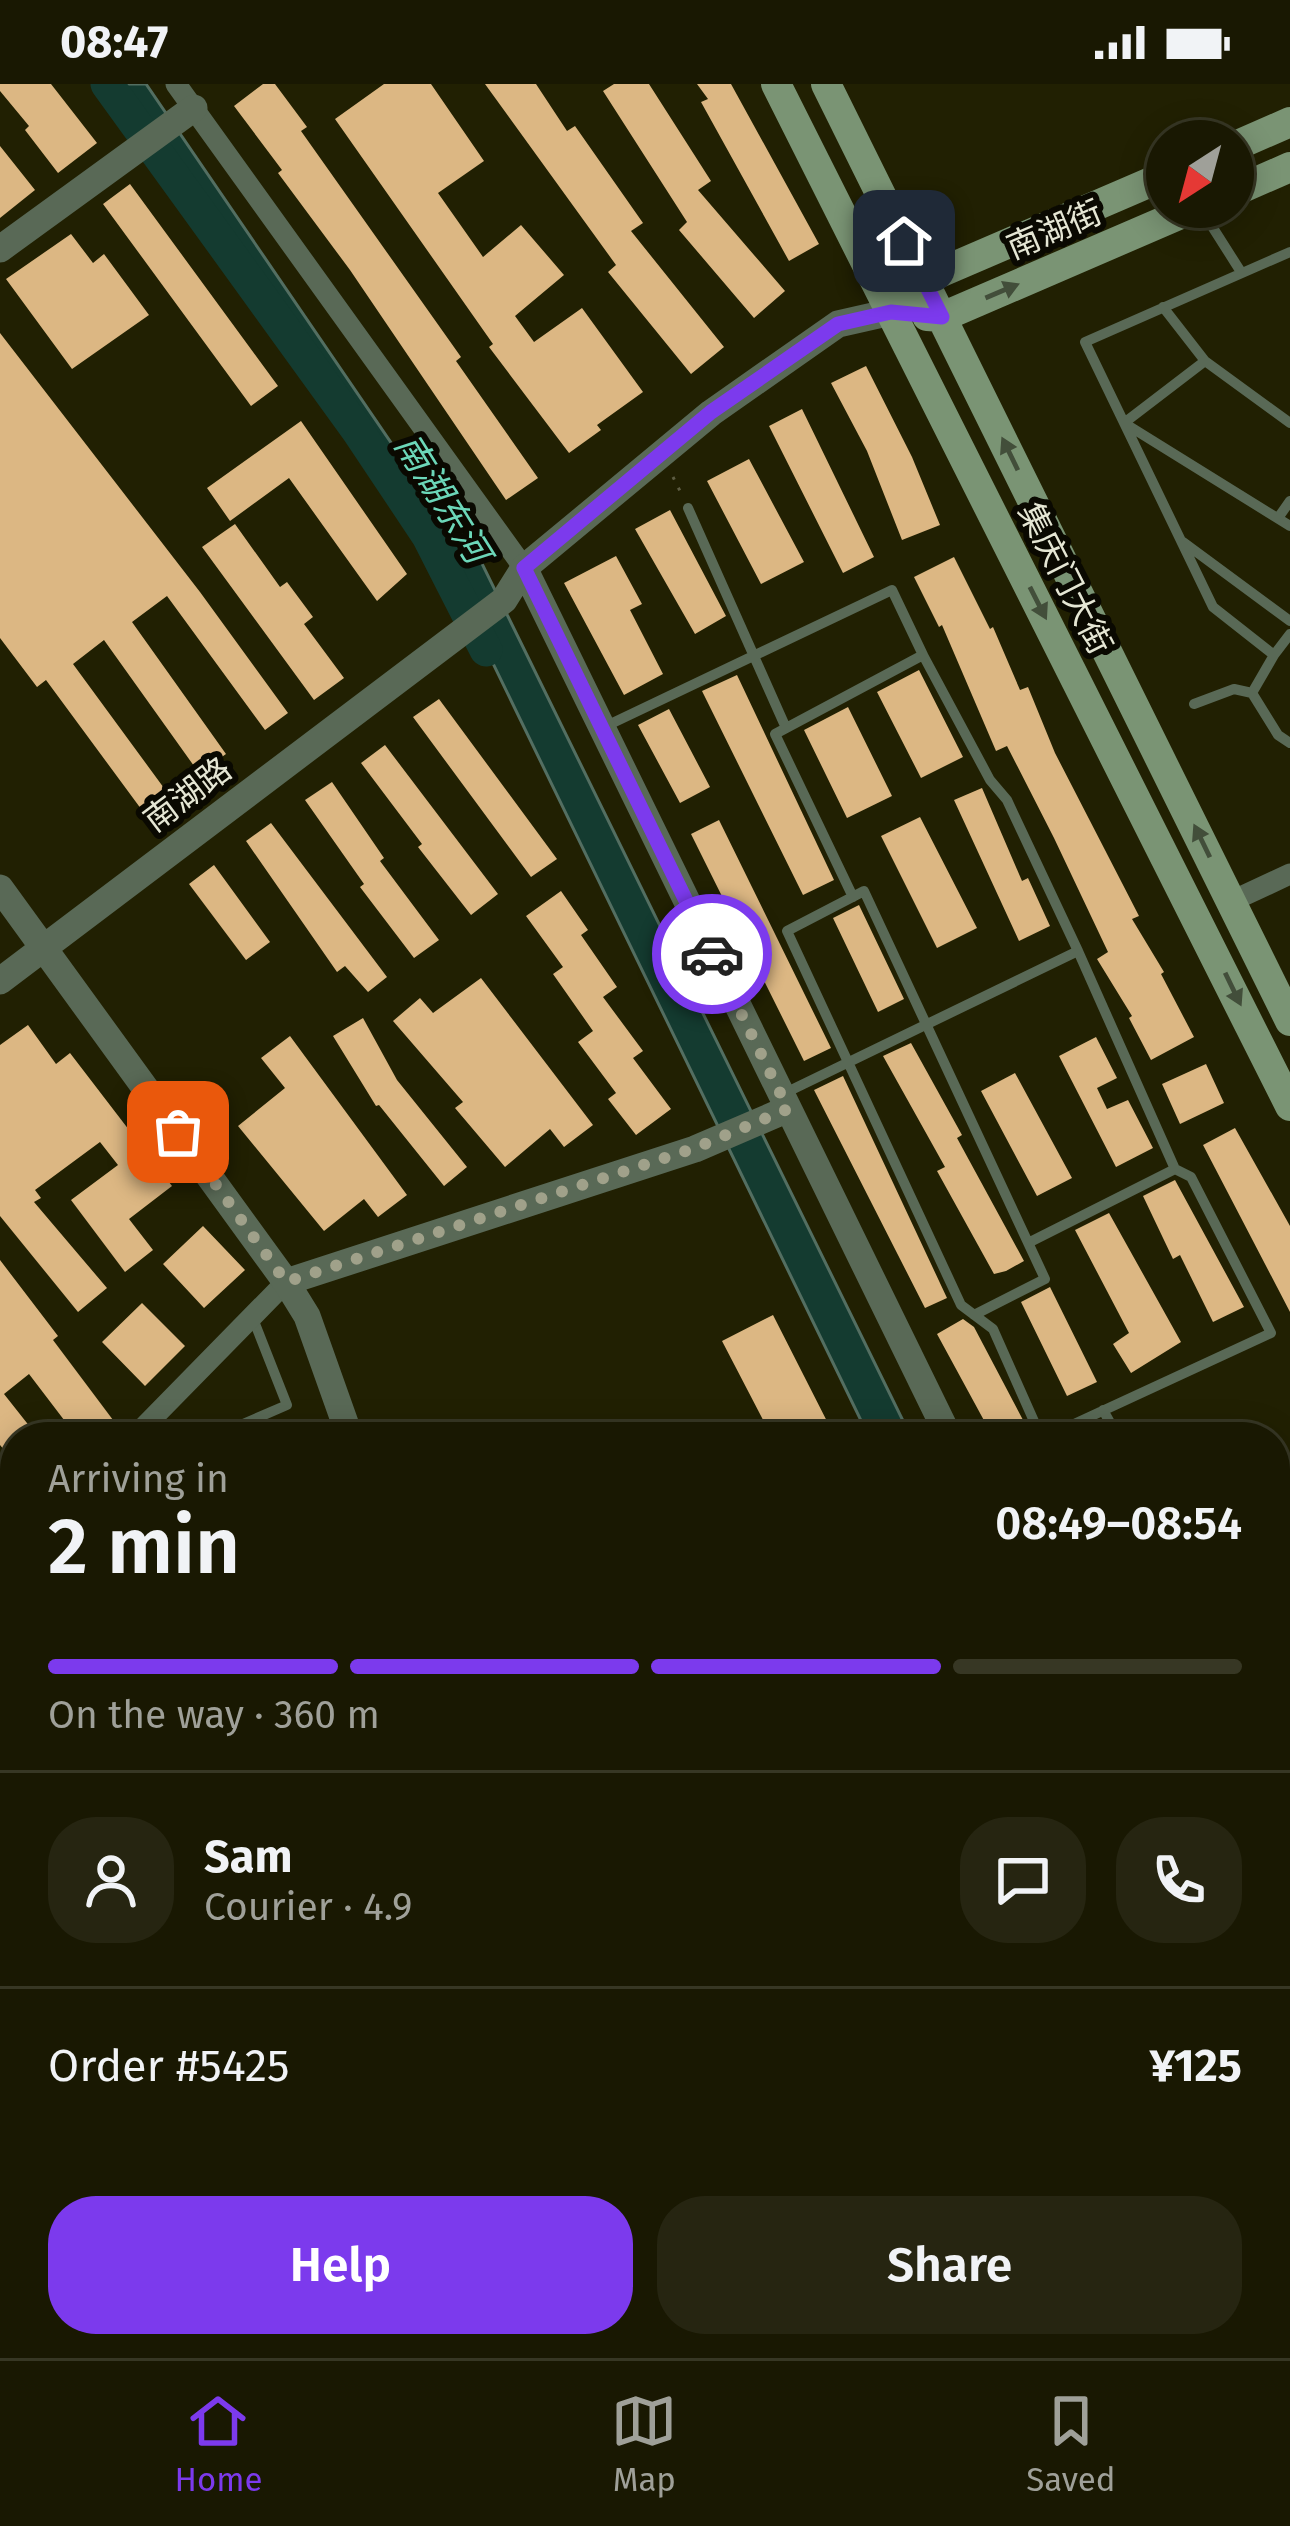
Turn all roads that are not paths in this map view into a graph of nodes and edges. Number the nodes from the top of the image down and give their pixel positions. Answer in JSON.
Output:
{"nodes":[{"id":1,"x":176,"y":84,"type":"edge"},
{"id":2,"x":776,"y":84,"type":"edge"},
{"id":3,"x":826,"y":84,"type":"edge"},
{"id":4,"x":183,"y":116,"type":"junction"},
{"id":5,"x":1290,"y":122,"type":"edge"},
{"id":6,"x":1254,"y":138,"type":"edge"},
{"id":7,"x":1290,"y":167,"type":"edge"},
{"id":8,"x":1254,"y":183,"type":"edge"},
{"id":9,"x":1146,"y":184,"type":"edge"},
{"id":10,"x":1150,"y":228,"type":"edge"},
{"id":11,"x":1212,"y":228,"type":"edge"},
{"id":12,"x":0,"y":249,"type":"edge"},
{"id":13,"x":1290,"y":252,"type":"edge"},
{"id":14,"x":1240,"y":272,"type":"junction"},
{"id":15,"x":923,"y":280,"type":"junction"},
{"id":16,"x":1163,"y":308,"type":"junction"},
{"id":17,"x":891,"y":312,"type":"junction"},
{"id":18,"x":942,"y":317,"type":"junction"},
{"id":19,"x":1205,"y":361,"type":"junction"},
{"id":20,"x":1124,"y":423,"type":"junction"},
{"id":21,"x":1290,"y":423,"type":"edge"},
{"id":22,"x":1290,"y":501,"type":"edge"},
{"id":23,"x":688,"y":508,"type":"road end"},
{"id":24,"x":1279,"y":518,"type":"junction"},
{"id":25,"x":1290,"y":526,"type":"edge"},
{"id":26,"x":1180,"y":540,"type":"junction"},
{"id":27,"x":524,"y":568,"type":"junction"},
{"id":28,"x":1290,"y":621,"type":"edge"},
{"id":29,"x":1290,"y":634,"type":"edge"},
{"id":30,"x":923,"y":655,"type":"junction"},
{"id":31,"x":753,"y":656,"type":"junction"},
{"id":32,"x":1274,"y":656,"type":"junction"},
{"id":33,"x":1252,"y":693,"type":"junction"},
{"id":34,"x":1194,"y":704,"type":"dead end"},
{"id":35,"x":601,"y":728,"type":"junction"},
{"id":36,"x":786,"y":728,"type":"junction"},
{"id":37,"x":1290,"y":743,"type":"edge"},
{"id":38,"x":1290,"y":874,"type":"edge"},
{"id":39,"x":0,"y":888,"type":"edge"},
{"id":40,"x":853,"y":897,"type":"junction"},
{"id":41,"x":1232,"y":902,"type":"junction"},
{"id":42,"x":44,"y":946,"type":"junction"},
{"id":43,"x":1078,"y":952,"type":"junction"},
{"id":44,"x":0,"y":981,"type":"edge"},
{"id":45,"x":1290,"y":1021,"type":"edge"},
{"id":46,"x":929,"y":1023,"type":"junction"},
{"id":47,"x":848,"y":1063,"type":"junction"},
{"id":48,"x":784,"y":1102,"type":"junction"},
{"id":49,"x":1290,"y":1106,"type":"edge"},
{"id":50,"x":1175,"y":1169,"type":"junction"},
{"id":51,"x":1030,"y":1242,"type":"junction"},
{"id":52,"x":286,"y":1282,"type":"junction"},
{"id":53,"x":251,"y":1313,"type":"junction"},
{"id":54,"x":974,"y":1315,"type":"junction"},
{"id":55,"x":1103,"y":1410,"type":"junction"},
{"id":56,"x":148,"y":1422,"type":"edge"},
{"id":57,"x":248,"y":1422,"type":"edge"},
{"id":58,"x":345,"y":1422,"type":"edge"},
{"id":59,"x":943,"y":1422,"type":"edge"},
{"id":60,"x":1037,"y":1422,"type":"edge"},
{"id":61,"x":1077,"y":1422,"type":"edge"},
{"id":62,"x":1110,"y":1422,"type":"edge"}],
"edges":[{"from":1,"to":4,"type":"street"},
{"from":2,"to":17,"type":"main road","name":"集庆门大街"},
{"from":3,"to":15,"type":"main road","name":"集庆门大街"},
{"from":4,"to":12,"type":"street"},
{"from":4,"to":27,"type":"street"},
{"from":5,"to":6,"type":"main road"},
{"from":7,"to":8,"type":"main road"},
{"from":9,"to":15,"type":"main road","name":"南湖街"},
{"from":18,"to":10,"type":"main road","name":"南湖街","one_way":true},
{"from":11,"to":14,"type":"lane"},
{"from":13,"to":14,"type":"lane"},
{"from":14,"to":16,"type":"lane"},
{"from":15,"to":17,"type":"main road","name":"南湖街"},
{"from":15,"to":18,"type":"main road","name":"集庆门大街"},
{"from":16,"to":19,"type":"lane"},
{"from":16,"to":20,"type":"lane"},
{"from":17,"to":18,"type":"main road","name":"南湖街"},
{"from":17,"to":27,"type":"street"},
{"from":17,"to":49,"type":"main road","name":"集庆门大街","one_way":true},
{"from":41,"to":18,"type":"main road","name":"集庆门大街","one_way":true},
{"from":19,"to":20,"type":"lane"},
{"from":19,"to":21,"type":"lane"},
{"from":20,"to":24,"type":"lane"},
{"from":20,"to":26,"type":"lane"},
{"from":22,"to":24,"type":"lane"},
{"from":23,"to":31,"type":"lane"},
{"from":24,"to":25,"type":"lane"},
{"from":26,"to":28,"type":"lane"},
{"from":26,"to":32,"type":"lane"},
{"from":27,"to":35,"type":"street"},
{"from":27,"to":42,"type":"street","name":"南湖路"},
{"from":29,"to":32,"type":"lane"},
{"from":30,"to":31,"type":"lane"},
{"from":30,"to":36,"type":"lane"},
{"from":30,"to":43,"type":"lane"},
{"from":31,"to":35,"type":"lane"},
{"from":31,"to":36,"type":"lane"},
{"from":32,"to":33,"type":"lane"},
{"from":33,"to":34,"type":"lane"},
{"from":33,"to":37,"type":"lane"},
{"from":35,"to":48,"type":"street"},
{"from":36,"to":40,"type":"lane"},
{"from":38,"to":41,"type":"street"},
{"from":39,"to":42,"type":"street"},
{"from":40,"to":46,"type":"lane"},
{"from":40,"to":47,"type":"lane"},
{"from":41,"to":45,"type":"main road","name":"集庆门大街"},
{"from":42,"to":44,"type":"street","name":"南湖路"},
{"from":42,"to":52,"type":"street"},
{"from":43,"to":46,"type":"lane"},
{"from":43,"to":50,"type":"lane"},
{"from":46,"to":47,"type":"lane"},
{"from":46,"to":51,"type":"lane"},
{"from":47,"to":48,"type":"lane"},
{"from":47,"to":54,"type":"lane"},
{"from":48,"to":52,"type":"street"},
{"from":48,"to":59,"type":"street"},
{"from":50,"to":51,"type":"lane"},
{"from":50,"to":55,"type":"lane"},
{"from":51,"to":54,"type":"lane"},
{"from":52,"to":53,"type":"street"},
{"from":52,"to":58,"type":"street"},
{"from":53,"to":56,"type":"street"},
{"from":53,"to":57,"type":"lane"},
{"from":54,"to":60,"type":"lane"},
{"from":55,"to":61,"type":"lane"},
{"from":55,"to":62,"type":"lane"}]}
